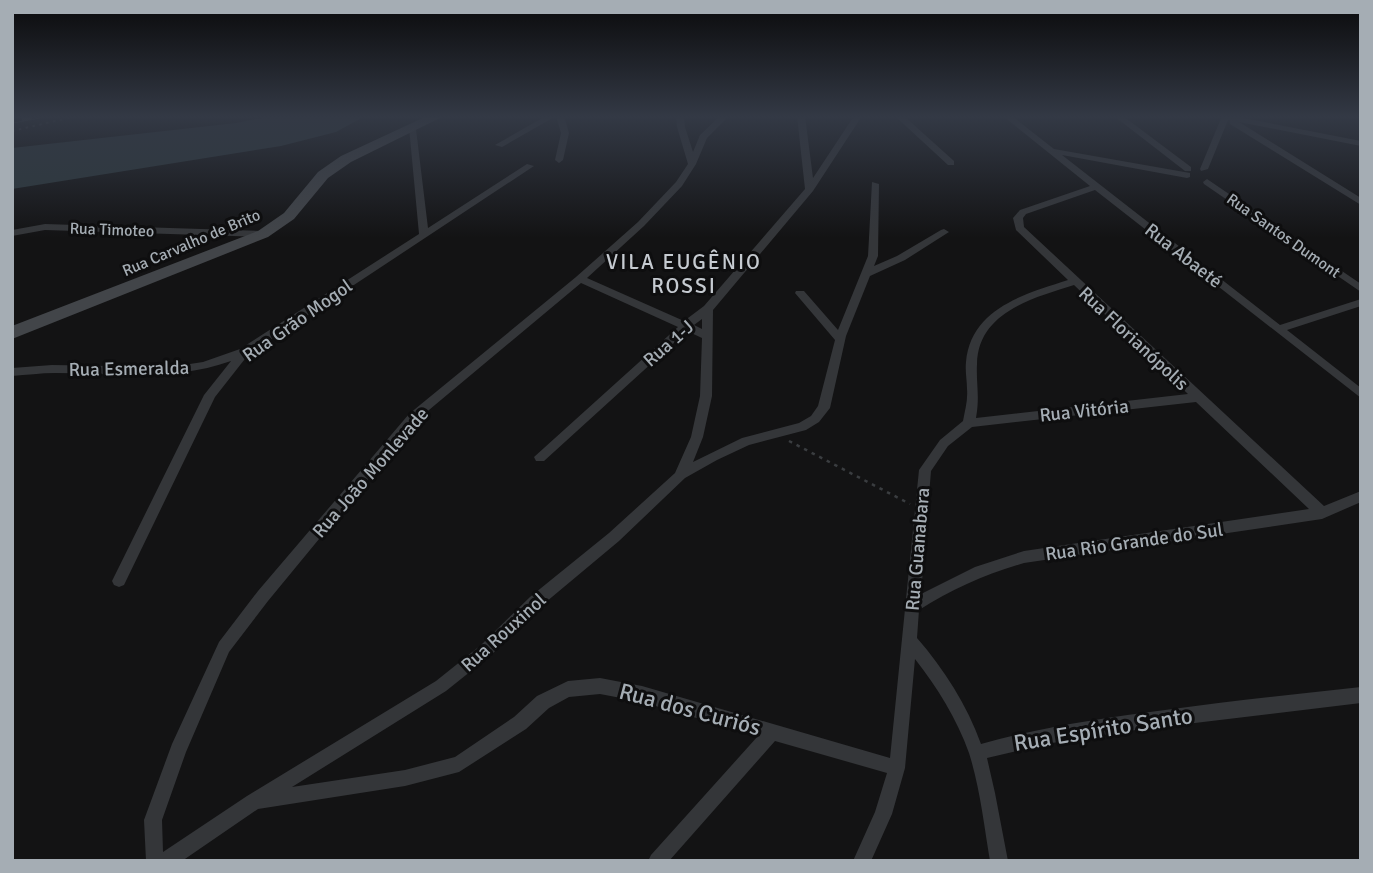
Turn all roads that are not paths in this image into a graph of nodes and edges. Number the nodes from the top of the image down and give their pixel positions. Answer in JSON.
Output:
{"nodes":[{"id":1,"x":351,"y":157,"type":"edge"},
{"id":2,"x":415,"y":157,"type":"edge"},
{"id":3,"x":560,"y":157,"type":"edge"},
{"id":4,"x":691,"y":157,"type":"edge"},
{"id":5,"x":695,"y":157,"type":"edge"},
{"id":6,"x":806,"y":157,"type":"edge"},
{"id":7,"x":832,"y":157,"type":"edge"},
{"id":8,"x":944,"y":157,"type":"edge"},
{"id":9,"x":1060,"y":157,"type":"edge"},
{"id":10,"x":1093,"y":157,"type":"edge"},
{"id":11,"x":1169,"y":157,"type":"edge"},
{"id":12,"x":1208,"y":157,"type":"edge"},
{"id":13,"x":1289,"y":157,"type":"edge"},
{"id":14,"x":559,"y":160,"type":"dead end"},
{"id":15,"x":951,"y":163,"type":"dead end"},
{"id":16,"x":692,"y":164,"type":"junction"},
{"id":17,"x":530,"y":166,"type":"dead end"},
{"id":18,"x":1203,"y":169,"type":"junction"},
{"id":19,"x":1188,"y":172,"type":"junction"},
{"id":20,"x":1207,"y":181,"type":"junction"},
{"id":21,"x":875,"y":184,"type":"dead end"},
{"id":22,"x":1097,"y":186,"type":"junction"},
{"id":23,"x":810,"y":190,"type":"junction"},
{"id":24,"x":1361,"y":202,"type":"edge"},
{"id":25,"x":944,"y":232,"type":"dead end"},
{"id":26,"x":12,"y":233,"type":"edge"},
{"id":27,"x":263,"y":233,"type":"junction"},
{"id":28,"x":424,"y":235,"type":"junction"},
{"id":29,"x":868,"y":273,"type":"junction"},
{"id":30,"x":580,"y":279,"type":"junction"},
{"id":31,"x":1073,"y":282,"type":"junction"},
{"id":32,"x":1361,"y":289,"type":"edge"},
{"id":33,"x":800,"y":293,"type":"dead end"},
{"id":34,"x":1361,"y":302,"type":"edge"},
{"id":35,"x":708,"y":309,"type":"junction"},
{"id":36,"x":684,"y":327,"type":"junction"},
{"id":37,"x":1278,"y":329,"type":"junction"},
{"id":38,"x":12,"y":333,"type":"edge"},
{"id":39,"x":708,"y":336,"type":"junction"},
{"id":40,"x":840,"y":339,"type":"junction"},
{"id":41,"x":244,"y":352,"type":"junction"},
{"id":42,"x":12,"y":372,"type":"edge"},
{"id":43,"x":1361,"y":394,"type":"edge"},
{"id":44,"x":1199,"y":397,"type":"junction"},
{"id":45,"x":969,"y":423,"type":"junction"},
{"id":46,"x":540,"y":457,"type":"dead end"},
{"id":47,"x":680,"y":476,"type":"junction"},
{"id":48,"x":1361,"y":496,"type":"edge"},
{"id":49,"x":1322,"y":513,"type":"junction"},
{"id":50,"x":120,"y":580,"type":"dead end"},
{"id":51,"x":913,"y":606,"type":"junction"},
{"id":52,"x":910,"y":642,"type":"junction"},
{"id":53,"x":1361,"y":695,"type":"edge"},
{"id":54,"x":773,"y":731,"type":"junction"},
{"id":55,"x":977,"y":753,"type":"junction"},
{"id":56,"x":897,"y":768,"type":"junction"},
{"id":57,"x":253,"y":802,"type":"junction"},
{"id":58,"x":155,"y":861,"type":"edge"},
{"id":59,"x":166,"y":861,"type":"edge"},
{"id":60,"x":657,"y":861,"type":"edge"},
{"id":61,"x":862,"y":861,"type":"edge"},
{"id":62,"x":999,"y":861,"type":"edge"}],
"edges":[{"from":1,"to":27,"type":"street","name":"Rua Carvalho de Brito"},
{"from":2,"to":28,"type":"street"},
{"from":3,"to":14,"type":"street"},
{"from":4,"to":16,"type":"street"},
{"from":5,"to":16,"type":"street","name":"Rua João Monlevade"},
{"from":6,"to":23,"type":"street"},
{"from":7,"to":23,"type":"street","name":"Rua 1-J"},
{"from":8,"to":15,"type":"street"},
{"from":9,"to":22,"type":"street","name":"Rua Abaeté"},
{"from":10,"to":19,"type":"street"},
{"from":11,"to":19,"type":"street"},
{"from":12,"to":18,"type":"street"},
{"from":13,"to":24,"type":"street"},
{"from":16,"to":30,"type":"street","name":"Rua João Monlevade"},
{"from":17,"to":28,"type":"street","name":"Rua Grão Mogol"},
{"from":18,"to":19,"type":"street"},
{"from":18,"to":20,"type":"street"},
{"from":19,"to":20,"type":"street","name":"Rua Santos Dumont"},
{"from":20,"to":32,"type":"street","name":"Rua Santos Dumont"},
{"from":21,"to":29,"type":"street"},
{"from":22,"to":31,"type":"street","name":"Rua Florianópolis"},
{"from":22,"to":37,"type":"street","name":"Rua Abaeté"},
{"from":23,"to":35,"type":"street","name":"Rua 1-J"},
{"from":25,"to":29,"type":"street"},
{"from":26,"to":27,"type":"street","name":"Rua Timoteo"},
{"from":27,"to":38,"type":"street","name":"Rua Carvalho de Brito"},
{"from":28,"to":41,"type":"street","name":"Rua Grão Mogol"},
{"from":29,"to":40,"type":"street"},
{"from":30,"to":36,"type":"street"},
{"from":30,"to":58,"type":"street","name":"Rua João Monlevade"},
{"from":31,"to":44,"type":"street","name":"Rua Florianópolis"},
{"from":31,"to":45,"type":"street"},
{"from":33,"to":40,"type":"street"},
{"from":34,"to":37,"type":"street"},
{"from":35,"to":36,"type":"street","name":"Rua 1-J"},
{"from":35,"to":39,"type":"street","name":"Rua Rouxinol"},
{"from":36,"to":39,"type":"street"},
{"from":36,"to":46,"type":"street","name":"Rua 1-J"},
{"from":37,"to":43,"type":"street","name":"Rua Abaeté"},
{"from":39,"to":47,"type":"street","name":"Rua Rouxinol"},
{"from":40,"to":47,"type":"street"},
{"from":41,"to":42,"type":"street","name":"Rua Esmeralda"},
{"from":41,"to":50,"type":"street","name":"Rua Grão Mogol"},
{"from":44,"to":45,"type":"street","name":"Rua Vitória"},
{"from":44,"to":49,"type":"street","name":"Rua Florianópolis"},
{"from":45,"to":51,"type":"street","name":"Rua Guanabara"},
{"from":47,"to":57,"type":"street","name":"Rua Rouxinol"},
{"from":48,"to":49,"type":"street","name":"Rua Rio Grande do Sul"},
{"from":49,"to":51,"type":"street","name":"Rua Rio Grande do Sul"},
{"from":51,"to":52,"type":"street","name":"Rua Guanabara"},
{"from":52,"to":55,"type":"street"},
{"from":52,"to":56,"type":"street","name":"Rua Guanabara"},
{"from":53,"to":55,"type":"street","name":"Rua Espírito Santo"},
{"from":54,"to":56,"type":"street","name":"Rua dos Curiós"},
{"from":54,"to":57,"type":"street","name":"Rua dos Curiós"},
{"from":54,"to":60,"type":"street"},
{"from":55,"to":62,"type":"street"},
{"from":56,"to":61,"type":"street"},
{"from":57,"to":59,"type":"street","name":"Rua Rouxinol"}]}
